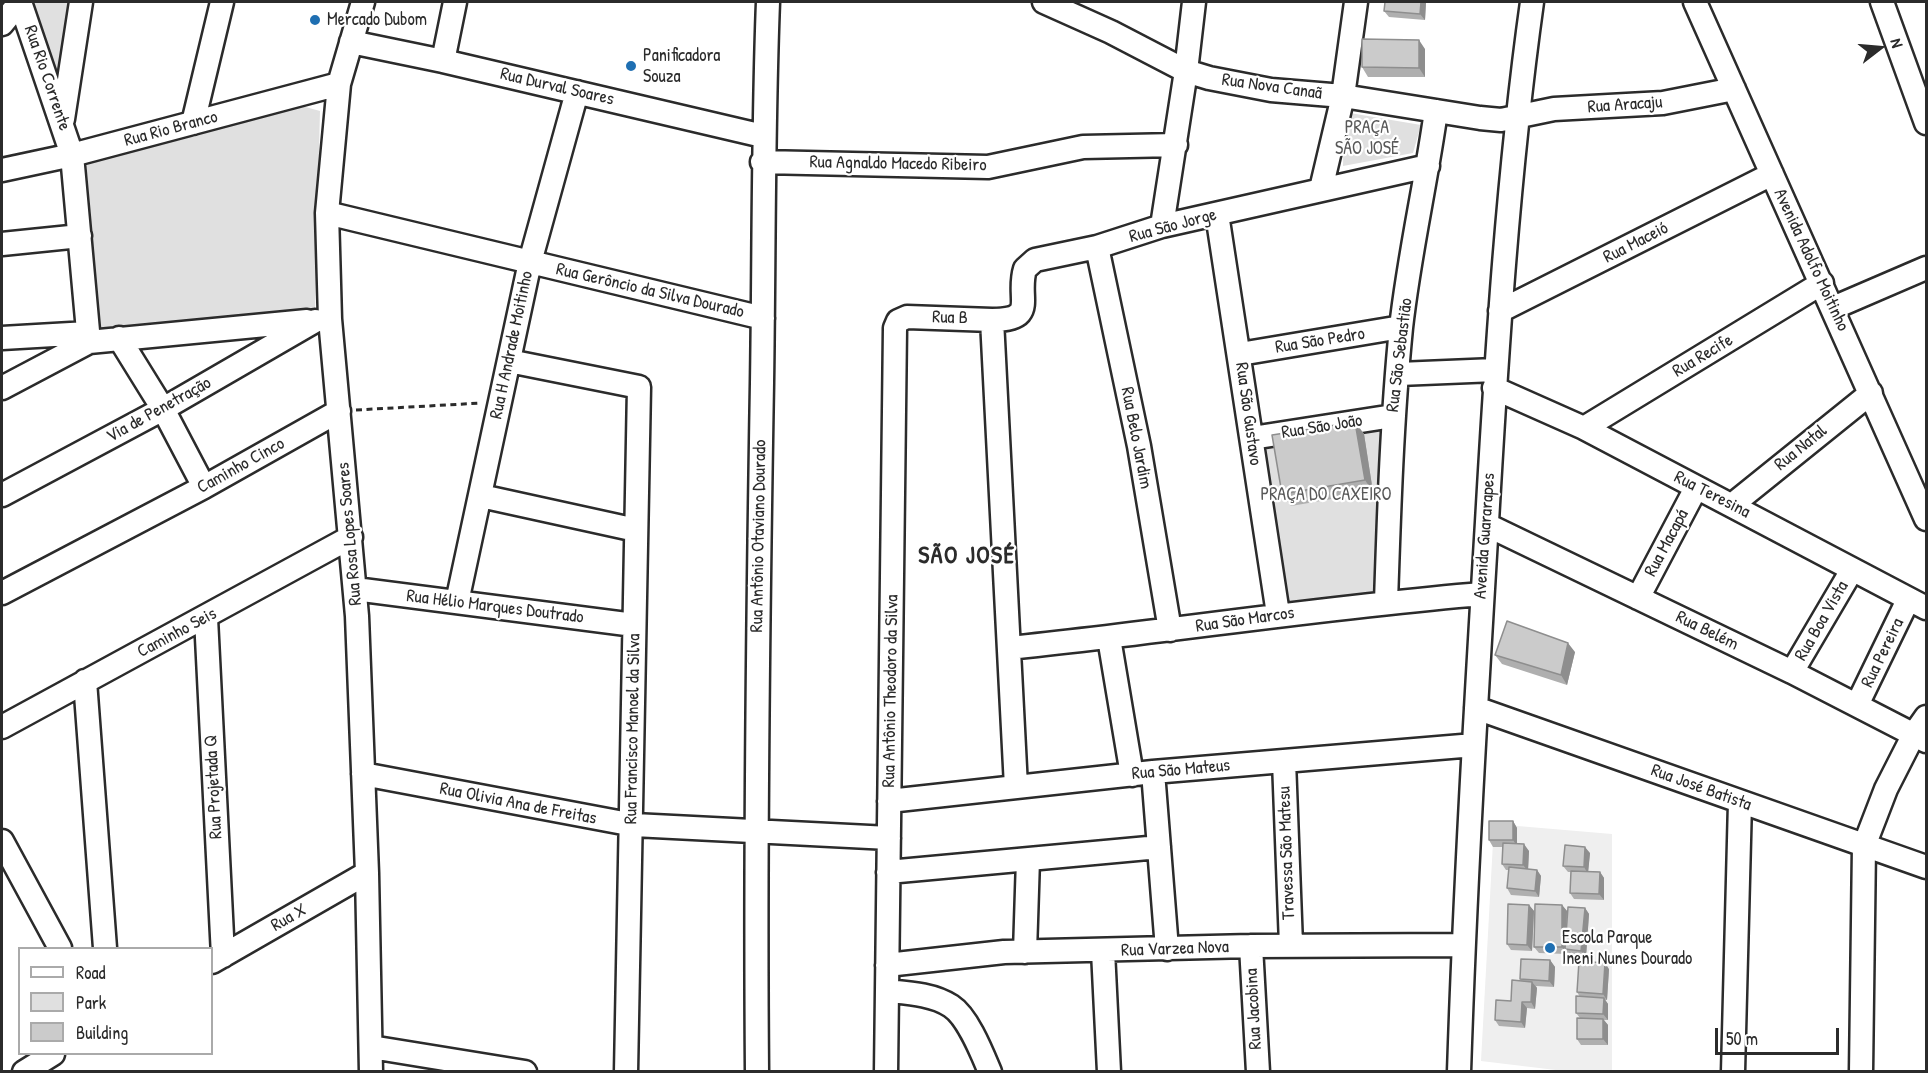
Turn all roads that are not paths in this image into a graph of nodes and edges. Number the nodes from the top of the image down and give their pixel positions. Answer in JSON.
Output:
{"nodes":[{"id":1,"x":20,"y":2,"type":"edge"},
{"id":2,"x":81,"y":2,"type":"edge"},
{"id":3,"x":222,"y":2,"type":"edge"},
{"id":4,"x":363,"y":2,"type":"edge"},
{"id":5,"x":455,"y":2,"type":"edge"},
{"id":6,"x":768,"y":2,"type":"edge"},
{"id":7,"x":1049,"y":2,"type":"edge"},
{"id":8,"x":1194,"y":2,"type":"edge"},
{"id":9,"x":1356,"y":2,"type":"edge"},
{"id":10,"x":1532,"y":2,"type":"edge"},
{"id":11,"x":1695,"y":2,"type":"edge"},
{"id":12,"x":1882,"y":2,"type":"edge"},
{"id":13,"x":2,"y":24,"type":"edge"},
{"id":14,"x":351,"y":42,"type":"junction"},
{"id":15,"x":443,"y":61,"type":"junction"},
{"id":16,"x":1186,"y":71,"type":"junction"},
{"id":17,"x":339,"y":84,"type":"junction"},
{"id":18,"x":1734,"y":88,"type":"junction"},
{"id":19,"x":577,"y":92,"type":"junction"},
{"id":20,"x":1343,"y":96,"type":"junction"},
{"id":21,"x":1436,"y":111,"type":"junction"},
{"id":22,"x":1515,"y":117,"type":"junction"},
{"id":23,"x":194,"y":123,"type":"junction"},
{"id":24,"x":1926,"y":123,"type":"edge"},
{"id":25,"x":63,"y":124,"type":"junction"},
{"id":26,"x":763,"y":136,"type":"junction"},
{"id":27,"x":1176,"y":145,"type":"junction"},
{"id":28,"x":72,"y":155,"type":"junction"},
{"id":29,"x":762,"y":162,"type":"junction"},
{"id":30,"x":1428,"y":166,"type":"junction"},
{"id":31,"x":2,"y":170,"type":"edge"},
{"id":32,"x":1772,"y":174,"type":"junction"},
{"id":33,"x":1321,"y":189,"type":"junction"},
{"id":34,"x":327,"y":213,"type":"junction"},
{"id":35,"x":1217,"y":214,"type":"junction"},
{"id":36,"x":1162,"y":226,"type":"junction"},
{"id":37,"x":81,"y":236,"type":"junction"},
{"id":38,"x":2,"y":244,"type":"edge"},
{"id":39,"x":1097,"y":247,"type":"junction"},
{"id":40,"x":530,"y":262,"type":"junction"},
{"id":41,"x":1926,"y":268,"type":"edge"},
{"id":42,"x":1822,"y":283,"type":"junction"},
{"id":43,"x":1833,"y":308,"type":"junction"},
{"id":44,"x":1500,"y":311,"type":"junction"},
{"id":45,"x":907,"y":317,"type":"joint"},
{"id":46,"x":763,"y":318,"type":"junction"},
{"id":47,"x":322,"y":320,"type":"junction"},
{"id":48,"x":992,"y":320,"type":"junction"},
{"id":49,"x":1401,"y":327,"type":"junction"},
{"id":50,"x":88,"y":337,"type":"junction"},
{"id":51,"x":2,"y":338,"type":"edge"},
{"id":52,"x":119,"y":338,"type":"junction"},
{"id":53,"x":1240,"y":354,"type":"junction"},
{"id":54,"x":509,"y":361,"type":"junction"},
{"id":55,"x":1399,"y":374,"type":"junction"},
{"id":56,"x":1494,"y":379,"type":"junction"},
{"id":57,"x":2,"y":388,"type":"edge"},
{"id":58,"x":1871,"y":393,"type":"junction"},
{"id":59,"x":163,"y":409,"type":"junction"},
{"id":60,"x":339,"y":411,"type":"junction"},
{"id":61,"x":1393,"y":416,"type":"junction"},
{"id":62,"x":1584,"y":428,"type":"junction"},
{"id":63,"x":1252,"y":438,"type":"junction"},
{"id":64,"x":204,"y":487,"type":"junction"},
{"id":65,"x":1696,"y":488,"type":"junction"},
{"id":66,"x":2,"y":495,"type":"edge"},
{"id":67,"x":481,"y":496,"type":"junction"},
{"id":68,"x":1732,"y":505,"type":"junction"},
{"id":69,"x":1926,"y":519,"type":"edge"},
{"id":70,"x":1486,"y":525,"type":"junction"},
{"id":71,"x":636,"y":530,"type":"junction"},
{"id":72,"x":351,"y":537,"type":"junction"},
{"id":73,"x":1852,"y":570,"type":"junction"},
{"id":74,"x":355,"y":589,"type":"junction"},
{"id":75,"x":2,"y":593,"type":"edge"},
{"id":76,"x":1482,"y":594,"type":"junction"},
{"id":77,"x":1638,"y":598,"type":"junction"},
{"id":78,"x":457,"y":602,"type":"junction"},
{"id":79,"x":1386,"y":602,"type":"junction"},
{"id":80,"x":1917,"y":604,"type":"edge"},
{"id":81,"x":1278,"y":614,"type":"junction"},
{"id":82,"x":206,"y":618,"type":"junction"},
{"id":83,"x":634,"y":625,"type":"junction"},
{"id":84,"x":1170,"y":630,"type":"junction"},
{"id":85,"x":1108,"y":638,"type":"junction"},
{"id":86,"x":1009,"y":648,"type":"junction"},
{"id":87,"x":1792,"y":672,"type":"junction"},
{"id":88,"x":86,"y":681,"type":"junction"},
{"id":89,"x":1857,"y":705,"type":"junction"},
{"id":90,"x":1476,"y":708,"type":"junction"},
{"id":91,"x":2,"y":727,"type":"edge"},
{"id":92,"x":1922,"y":731,"type":"edge"},
{"id":93,"x":1474,"y":745,"type":"junction"},
{"id":94,"x":1284,"y":761,"type":"junction"},
{"id":95,"x":363,"y":774,"type":"junction"},
{"id":96,"x":1143,"y":774,"type":"junction"},
{"id":97,"x":1016,"y":787,"type":"junction"},
{"id":98,"x":889,"y":801,"type":"junction"},
{"id":99,"x":1740,"y":802,"type":"junction"},
{"id":100,"x":631,"y":825,"type":"junction"},
{"id":101,"x":755,"y":831,"type":"junction"},
{"id":102,"x":889,"y":838,"type":"junction"},
{"id":103,"x":2,"y":841,"type":"edge"},
{"id":104,"x":1864,"y":846,"type":"junction"},
{"id":105,"x":1159,"y":847,"type":"junction"},
{"id":106,"x":1028,"y":859,"type":"junction"},
{"id":107,"x":1926,"y":867,"type":"edge"},
{"id":108,"x":888,"y":872,"type":"junction"},
{"id":109,"x":367,"y":873,"type":"junction"},
{"id":110,"x":1291,"y":945,"type":"junction"},
{"id":111,"x":1463,"y":945,"type":"junction"},
{"id":112,"x":1251,"y":946,"type":"junction"},
{"id":113,"x":59,"y":947,"type":"edge"},
{"id":114,"x":105,"y":947,"type":"edge"},
{"id":115,"x":1167,"y":949,"type":"junction"},
{"id":116,"x":1103,"y":951,"type":"junction"},
{"id":117,"x":1025,"y":952,"type":"junction"},
{"id":118,"x":217,"y":960,"type":"edge"},
{"id":119,"x":887,"y":965,"type":"junction"},
{"id":120,"x":887,"y":991,"type":"junction"},
{"id":121,"x":371,"y":1047,"type":"junction"},
{"id":122,"x":50,"y":1055,"type":"edge"},
{"id":123,"x":24,"y":1071,"type":"edge"},
{"id":124,"x":371,"y":1071,"type":"edge"},
{"id":125,"x":525,"y":1071,"type":"edge"},
{"id":126,"x":626,"y":1071,"type":"edge"},
{"id":127,"x":757,"y":1071,"type":"edge"},
{"id":128,"x":886,"y":1071,"type":"edge"},
{"id":129,"x":990,"y":1071,"type":"edge"},
{"id":130,"x":1109,"y":1071,"type":"edge"},
{"id":131,"x":1258,"y":1071,"type":"edge"},
{"id":132,"x":1459,"y":1071,"type":"edge"},
{"id":133,"x":1733,"y":1071,"type":"edge"},
{"id":134,"x":1860,"y":1071,"type":"edge"}],
"edges":[{"from":1,"to":13,"type":"street"},
{"from":1,"to":25,"type":"street","name":"Rua Rio Corrente"},
{"from":2,"to":25,"type":"street"},
{"from":3,"to":23,"type":"street"},
{"from":4,"to":14,"type":"street","name":"Rua Rosa Lopes Soares"},
{"from":5,"to":15,"type":"street"},
{"from":6,"to":26,"type":"street","name":"Rua Antônio Otaviano Dourado"},
{"from":7,"to":16,"type":"street","name":"Rua Nova Canaã"},
{"from":8,"to":16,"type":"street"},
{"from":9,"to":20,"type":"street"},
{"from":10,"to":22,"type":"street","name":"Avenida Guararapes"},
{"from":11,"to":18,"type":"street","name":"Avenida Adolfo Moitinho"},
{"from":12,"to":24,"type":"street"},
{"from":14,"to":15,"type":"street","name":"Rua Durval Soares"},
{"from":14,"to":17,"type":"street","name":"Rua Rosa Lopes Soares"},
{"from":15,"to":19,"type":"street","name":"Rua Durval Soares"},
{"from":16,"to":20,"type":"street","name":"Rua Nova Canaã"},
{"from":16,"to":27,"type":"street"},
{"from":17,"to":23,"type":"street","name":"Rua Rio Branco"},
{"from":17,"to":34,"type":"street","name":"Rua Rosa Lopes Soares"},
{"from":18,"to":22,"type":"street","name":"Rua Aracaju"},
{"from":18,"to":32,"type":"street","name":"Avenida Adolfo Moitinho"},
{"from":19,"to":26,"type":"street","name":"Rua Durval Soares"},
{"from":19,"to":40,"type":"street","name":"Rua H Andrade Moitinho"},
{"from":20,"to":21,"type":"street","name":"Rua Nova Canaã"},
{"from":20,"to":33,"type":"street"},
{"from":21,"to":22,"type":"street","name":"Rua Nova Canaã"},
{"from":21,"to":30,"type":"street","name":"Rua São Sebastião"},
{"from":22,"to":44,"type":"street","name":"Avenida Guararapes"},
{"from":23,"to":28,"type":"street","name":"Rua Rio Branco"},
{"from":25,"to":28,"type":"street","name":"Rua Rio Corrente"},
{"from":26,"to":29,"type":"street","name":"Rua Antônio Otaviano Dourado"},
{"from":27,"to":29,"type":"street","name":"Rua Agnaldo Macedo Ribeiro"},
{"from":27,"to":36,"type":"street"},
{"from":28,"to":31,"type":"street","name":"Rua Rio Branco"},
{"from":28,"to":37,"type":"street","name":"Rua Rio Corrente"},
{"from":29,"to":46,"type":"street","name":"Rua Antônio Otaviano Dourado"},
{"from":30,"to":33,"type":"street","name":"Rua São Jorge"},
{"from":30,"to":49,"type":"street","name":"Rua São Sebastião"},
{"from":32,"to":42,"type":"street","name":"Avenida Adolfo Moitinho"},
{"from":32,"to":44,"type":"street","name":"Rua Maceió"},
{"from":33,"to":35,"type":"street","name":"Rua São Jorge"},
{"from":34,"to":40,"type":"street","name":"Rua Gerôncio da Silva Dourado"},
{"from":34,"to":47,"type":"street","name":"Rua Rosa Lopes Soares"},
{"from":35,"to":36,"type":"street","name":"Rua São Jorge"},
{"from":35,"to":53,"type":"street","name":"Rua São Gustavo"},
{"from":36,"to":39,"type":"street","name":"Rua São Jorge"},
{"from":37,"to":38,"type":"street"},
{"from":37,"to":50,"type":"street","name":"Rua Rio Corrente"},
{"from":39,"to":48,"type":"street","name":"Rua São Jorge"},
{"from":39,"to":84,"type":"street","name":"Rua Belo Jardim"},
{"from":40,"to":46,"type":"street","name":"Rua Gerôncio da Silva Dourado"},
{"from":40,"to":54,"type":"street","name":"Rua H Andrade Moitinho"},
{"from":41,"to":43,"type":"street"},
{"from":42,"to":43,"type":"street","name":"Avenida Adolfo Moitinho"},
{"from":42,"to":62,"type":"street","name":"Rua Recife"},
{"from":43,"to":58,"type":"street","name":"Avenida Adolfo Moitinho"},
{"from":44,"to":56,"type":"street","name":"Avenida Guararapes"},
{"from":45,"to":48,"type":"street","name":"Rua B"},
{"from":45,"to":98,"type":"street","name":"Rua Antônio Theodoro da Silva"},
{"from":46,"to":101,"type":"street","name":"Rua Antônio Otaviano Dourado"},
{"from":47,"to":52,"type":"street"},
{"from":47,"to":59,"type":"street","name":"Via de Penetração"},
{"from":47,"to":60,"type":"street","name":"Rua Rosa Lopes Soares"},
{"from":48,"to":86,"type":"street"},
{"from":49,"to":53,"type":"street","name":"Rua São Pedro"},
{"from":49,"to":55,"type":"street","name":"Rua São Sebastião"},
{"from":50,"to":51,"type":"street"},
{"from":50,"to":52,"type":"street"},
{"from":50,"to":57,"type":"street"},
{"from":52,"to":59,"type":"street"},
{"from":53,"to":63,"type":"street","name":"Rua São Gustavo"},
{"from":54,"to":67,"type":"street","name":"Rua H Andrade Moitinho"},
{"from":54,"to":71,"type":"street","name":"Rua Francisco Manoel da Silva"},
{"from":55,"to":56,"type":"street"},
{"from":55,"to":61,"type":"street","name":"Rua São Sebastião"},
{"from":56,"to":62,"type":"street","name":"Rua Teresina"},
{"from":56,"to":70,"type":"street","name":"Avenida Guararapes"},
{"from":58,"to":68,"type":"street","name":"Rua Natal"},
{"from":58,"to":69,"type":"street","name":"Avenida Adolfo Moitinho"},
{"from":59,"to":64,"type":"street"},
{"from":59,"to":66,"type":"street","name":"Via de Penetração"},
{"from":60,"to":64,"type":"street","name":"Caminho Cinco"},
{"from":60,"to":72,"type":"street","name":"Rua Rosa Lopes Soares"},
{"from":61,"to":63,"type":"street","name":"Rua São João"},
{"from":61,"to":79,"type":"street","name":"Rua São Sebastião"},
{"from":62,"to":65,"type":"street","name":"Rua Teresina"},
{"from":63,"to":81,"type":"street","name":"Rua São Gustavo"},
{"from":64,"to":75,"type":"street","name":"Caminho Cinco"},
{"from":65,"to":68,"type":"street","name":"Rua Teresina"},
{"from":65,"to":77,"type":"street","name":"Rua Macapá"},
{"from":67,"to":71,"type":"street"},
{"from":67,"to":78,"type":"street","name":"Rua H Andrade Moitinho"},
{"from":68,"to":73,"type":"street","name":"Rua Teresina"},
{"from":70,"to":76,"type":"street","name":"Avenida Guararapes"},
{"from":70,"to":77,"type":"street","name":"Rua Belém"},
{"from":71,"to":83,"type":"street","name":"Rua Francisco Manoel da Silva"},
{"from":72,"to":74,"type":"street","name":"Rua Rosa Lopes Soares"},
{"from":72,"to":82,"type":"street","name":"Caminho Seis"},
{"from":73,"to":80,"type":"street","name":"Rua Teresina"},
{"from":73,"to":87,"type":"street","name":"Rua Boa Vista"},
{"from":74,"to":78,"type":"street","name":"Rua Hélio Marques Doutrado"},
{"from":74,"to":95,"type":"street","name":"Rua Rosa Lopes Soares"},
{"from":76,"to":79,"type":"street","name":"Rua São Marcos"},
{"from":76,"to":90,"type":"street","name":"Avenida Guararapes"},
{"from":77,"to":87,"type":"street","name":"Rua Belém"},
{"from":78,"to":83,"type":"street","name":"Rua Hélio Marques Doutrado"},
{"from":79,"to":81,"type":"street","name":"Rua São Marcos"},
{"from":80,"to":89,"type":"street","name":"Rua Pereira"},
{"from":81,"to":84,"type":"street","name":"Rua São Marcos"},
{"from":82,"to":88,"type":"street","name":"Caminho Seis"},
{"from":82,"to":118,"type":"street","name":"Rua Projetada Q"},
{"from":83,"to":100,"type":"street","name":"Rua Francisco Manoel da Silva"},
{"from":84,"to":85,"type":"street","name":"Rua São Marcos"},
{"from":85,"to":86,"type":"street","name":"Rua São Marcos"},
{"from":85,"to":96,"type":"street"},
{"from":86,"to":97,"type":"street"},
{"from":87,"to":89,"type":"street","name":"Rua Belém"},
{"from":88,"to":91,"type":"street","name":"Caminho Seis"},
{"from":88,"to":114,"type":"street"},
{"from":89,"to":92,"type":"street","name":"Rua Belém"},
{"from":90,"to":93,"type":"street","name":"Avenida Guararapes"},
{"from":90,"to":99,"type":"street","name":"Rua José Batista"},
{"from":92,"to":104,"type":"street"},
{"from":93,"to":94,"type":"street","name":"Rua São Mateus"},
{"from":93,"to":111,"type":"street","name":"Avenida Guararapes"},
{"from":94,"to":96,"type":"street","name":"Rua São Mateus"},
{"from":94,"to":110,"type":"street","name":"Travessa São Matesu"},
{"from":95,"to":100,"type":"street","name":"Rua Olivia Ana de Freitas"},
{"from":95,"to":109,"type":"street","name":"Rua Rosa Lopes Soares"},
{"from":96,"to":97,"type":"street","name":"Rua São Mateus"},
{"from":96,"to":105,"type":"street"},
{"from":97,"to":98,"type":"street","name":"Rua São Mateus"},
{"from":98,"to":102,"type":"street","name":"Rua Antônio Theodoro da Silva"},
{"from":99,"to":104,"type":"street","name":"Rua José Batista"},
{"from":99,"to":133,"type":"street"},
{"from":100,"to":101,"type":"street","name":"Rua Olivia Ana de Freitas"},
{"from":100,"to":126,"type":"street","name":"Rua Francisco Manoel da Silva"},
{"from":101,"to":102,"type":"street","name":"Rua Olivia Ana de Freitas"},
{"from":101,"to":127,"type":"street","name":"Rua Antônio Otaviano Dourado"},
{"from":102,"to":108,"type":"street","name":"Rua Antônio Theodoro da Silva"},
{"from":103,"to":113,"type":"street"},
{"from":104,"to":107,"type":"street","name":"Rua José Batista"},
{"from":104,"to":134,"type":"street"},
{"from":105,"to":106,"type":"street"},
{"from":105,"to":115,"type":"street"},
{"from":106,"to":108,"type":"street"},
{"from":106,"to":117,"type":"street"},
{"from":108,"to":119,"type":"street","name":"Rua Antônio Theodoro da Silva"},
{"from":109,"to":118,"type":"street","name":"Rua X"},
{"from":109,"to":121,"type":"street","name":"Rua Rosa Lopes Soares"},
{"from":110,"to":111,"type":"street","name":"Rua Varzea Nova"},
{"from":110,"to":112,"type":"street","name":"Rua Varzea Nova"},
{"from":111,"to":132,"type":"street","name":"Avenida Guararapes"},
{"from":112,"to":115,"type":"street","name":"Rua Varzea Nova"},
{"from":112,"to":131,"type":"street","name":"Rua Jacobina"},
{"from":115,"to":116,"type":"street","name":"Rua Varzea Nova"},
{"from":116,"to":117,"type":"street","name":"Rua Varzea Nova"},
{"from":116,"to":130,"type":"street"},
{"from":117,"to":119,"type":"street","name":"Rua Varzea Nova"},
{"from":119,"to":120,"type":"street","name":"Rua Antônio Theodoro da Silva"},
{"from":120,"to":128,"type":"street","name":"Rua Antônio Theodoro da Silva"},
{"from":120,"to":129,"type":"street"},
{"from":121,"to":124,"type":"street","name":"Rua Rosa Lopes Soares"},
{"from":121,"to":125,"type":"street"},
{"from":122,"to":123,"type":"street"}]}
